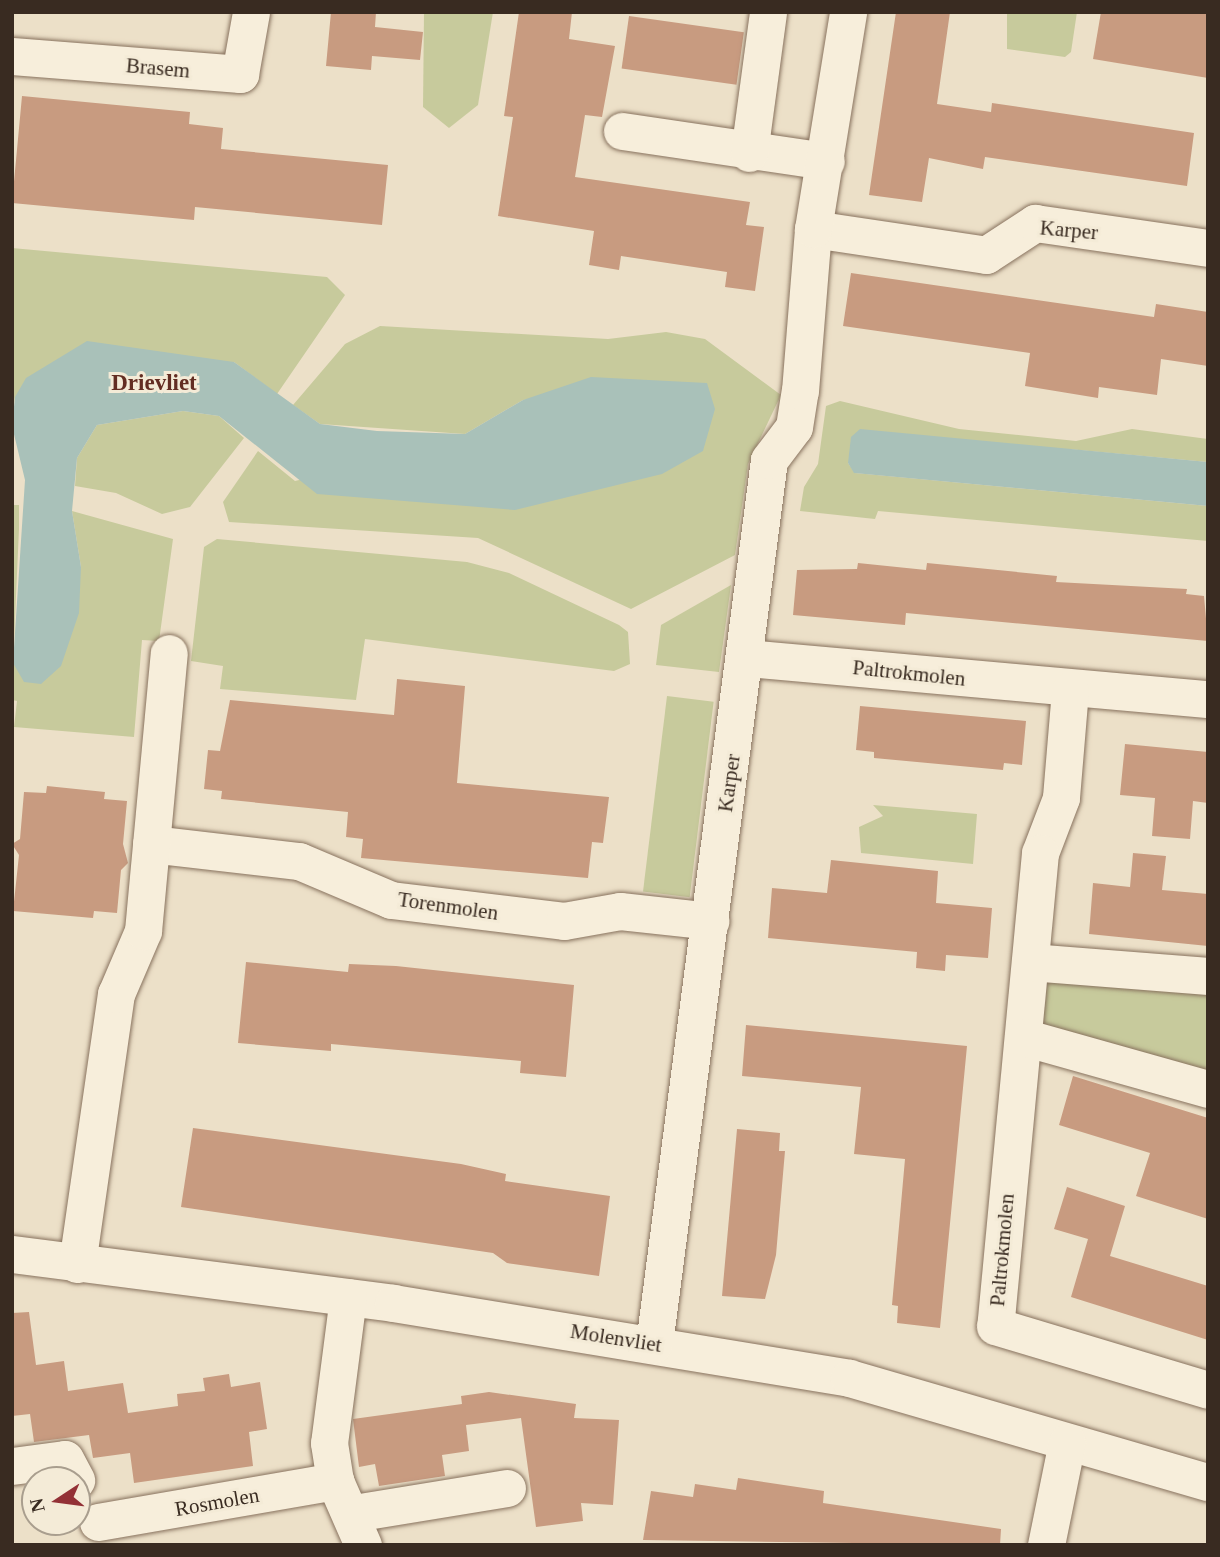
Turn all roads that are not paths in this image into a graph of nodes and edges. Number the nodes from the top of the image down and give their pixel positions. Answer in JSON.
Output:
{"nodes":[{"id":1,"x":251,"y":12,"type":"edge"},
{"id":2,"x":768,"y":12,"type":"edge"},
{"id":3,"x":848,"y":12,"type":"edge"},
{"id":4,"x":12,"y":56,"type":"edge"},
{"id":5,"x":622,"y":131,"type":"dead end"},
{"id":6,"x":749,"y":153,"type":"junction"},
{"id":7,"x":826,"y":161,"type":"junction"},
{"id":8,"x":813,"y":229,"type":"junction"},
{"id":9,"x":1208,"y":248,"type":"edge"},
{"id":10,"x":169,"y":653,"type":"dead end"},
{"id":11,"x":747,"y":658,"type":"junction"},
{"id":12,"x":1070,"y":690,"type":"junction"},
{"id":13,"x":1208,"y":699,"type":"edge"},
{"id":14,"x":151,"y":844,"type":"junction"},
{"id":15,"x":710,"y":921,"type":"junction"},
{"id":16,"x":1030,"y":962,"type":"junction"},
{"id":17,"x":1208,"y":975,"type":"edge"},
{"id":18,"x":1023,"y":1037,"type":"junction"},
{"id":19,"x":1208,"y":1089,"type":"edge"},
{"id":20,"x":12,"y":1254,"type":"edge"},
{"id":21,"x":77,"y":1264,"type":"junction"},
{"id":22,"x":348,"y":1297,"type":"junction"},
{"id":23,"x":654,"y":1344,"type":"junction"},
{"id":24,"x":1208,"y":1390,"type":"edge"},
{"id":25,"x":1067,"y":1442,"type":"junction"},
{"id":26,"x":12,"y":1466,"type":"edge"},
{"id":27,"x":69,"y":1466,"type":"edge"},
{"id":28,"x":335,"y":1481,"type":"junction"},
{"id":29,"x":1208,"y":1482,"type":"edge"},
{"id":30,"x":507,"y":1488,"type":"dead end"},
{"id":31,"x":91,"y":1513,"type":"edge"},
{"id":32,"x":358,"y":1529,"type":"edge"},
{"id":33,"x":100,"y":1534,"type":"edge"},
{"id":34,"x":1046,"y":1545,"type":"edge"}],
"edges":[{"from":1,"to":4,"type":"street","name":"Brasem"},
{"from":2,"to":6,"type":"street"},
{"from":3,"to":7,"type":"street","name":"Karper"},
{"from":5,"to":6,"type":"street"},
{"from":6,"to":7,"type":"street"},
{"from":7,"to":8,"type":"street","name":"Karper"},
{"from":8,"to":9,"type":"street","name":"Karper"},
{"from":8,"to":11,"type":"street","name":"Karper"},
{"from":10,"to":14,"type":"street"},
{"from":11,"to":12,"type":"street","name":"Paltrokmolen"},
{"from":11,"to":15,"type":"street","name":"Karper"},
{"from":12,"to":13,"type":"street","name":"Paltrokmolen"},
{"from":12,"to":16,"type":"street","name":"Paltrokmolen"},
{"from":14,"to":15,"type":"street","name":"Torenmolen"},
{"from":14,"to":21,"type":"street"},
{"from":15,"to":23,"type":"street","name":"Karper"},
{"from":16,"to":17,"type":"street"},
{"from":16,"to":18,"type":"street","name":"Paltrokmolen"},
{"from":18,"to":19,"type":"street"},
{"from":18,"to":24,"type":"street","name":"Paltrokmolen"},
{"from":20,"to":21,"type":"street","name":"Molenvliet"},
{"from":21,"to":22,"type":"street","name":"Molenvliet"},
{"from":22,"to":23,"type":"street","name":"Molenvliet"},
{"from":22,"to":28,"type":"street"},
{"from":23,"to":25,"type":"street","name":"Molenvliet"},
{"from":25,"to":29,"type":"street","name":"Molenvliet"},
{"from":25,"to":34,"type":"street"},
{"from":26,"to":27,"type":"street","name":"Rosmolen"},
{"from":28,"to":32,"type":"street"},
{"from":28,"to":33,"type":"street","name":"Rosmolen"},
{"from":30,"to":32,"type":"street"},
{"from":31,"to":33,"type":"street","name":"Rosmolen"}]}
